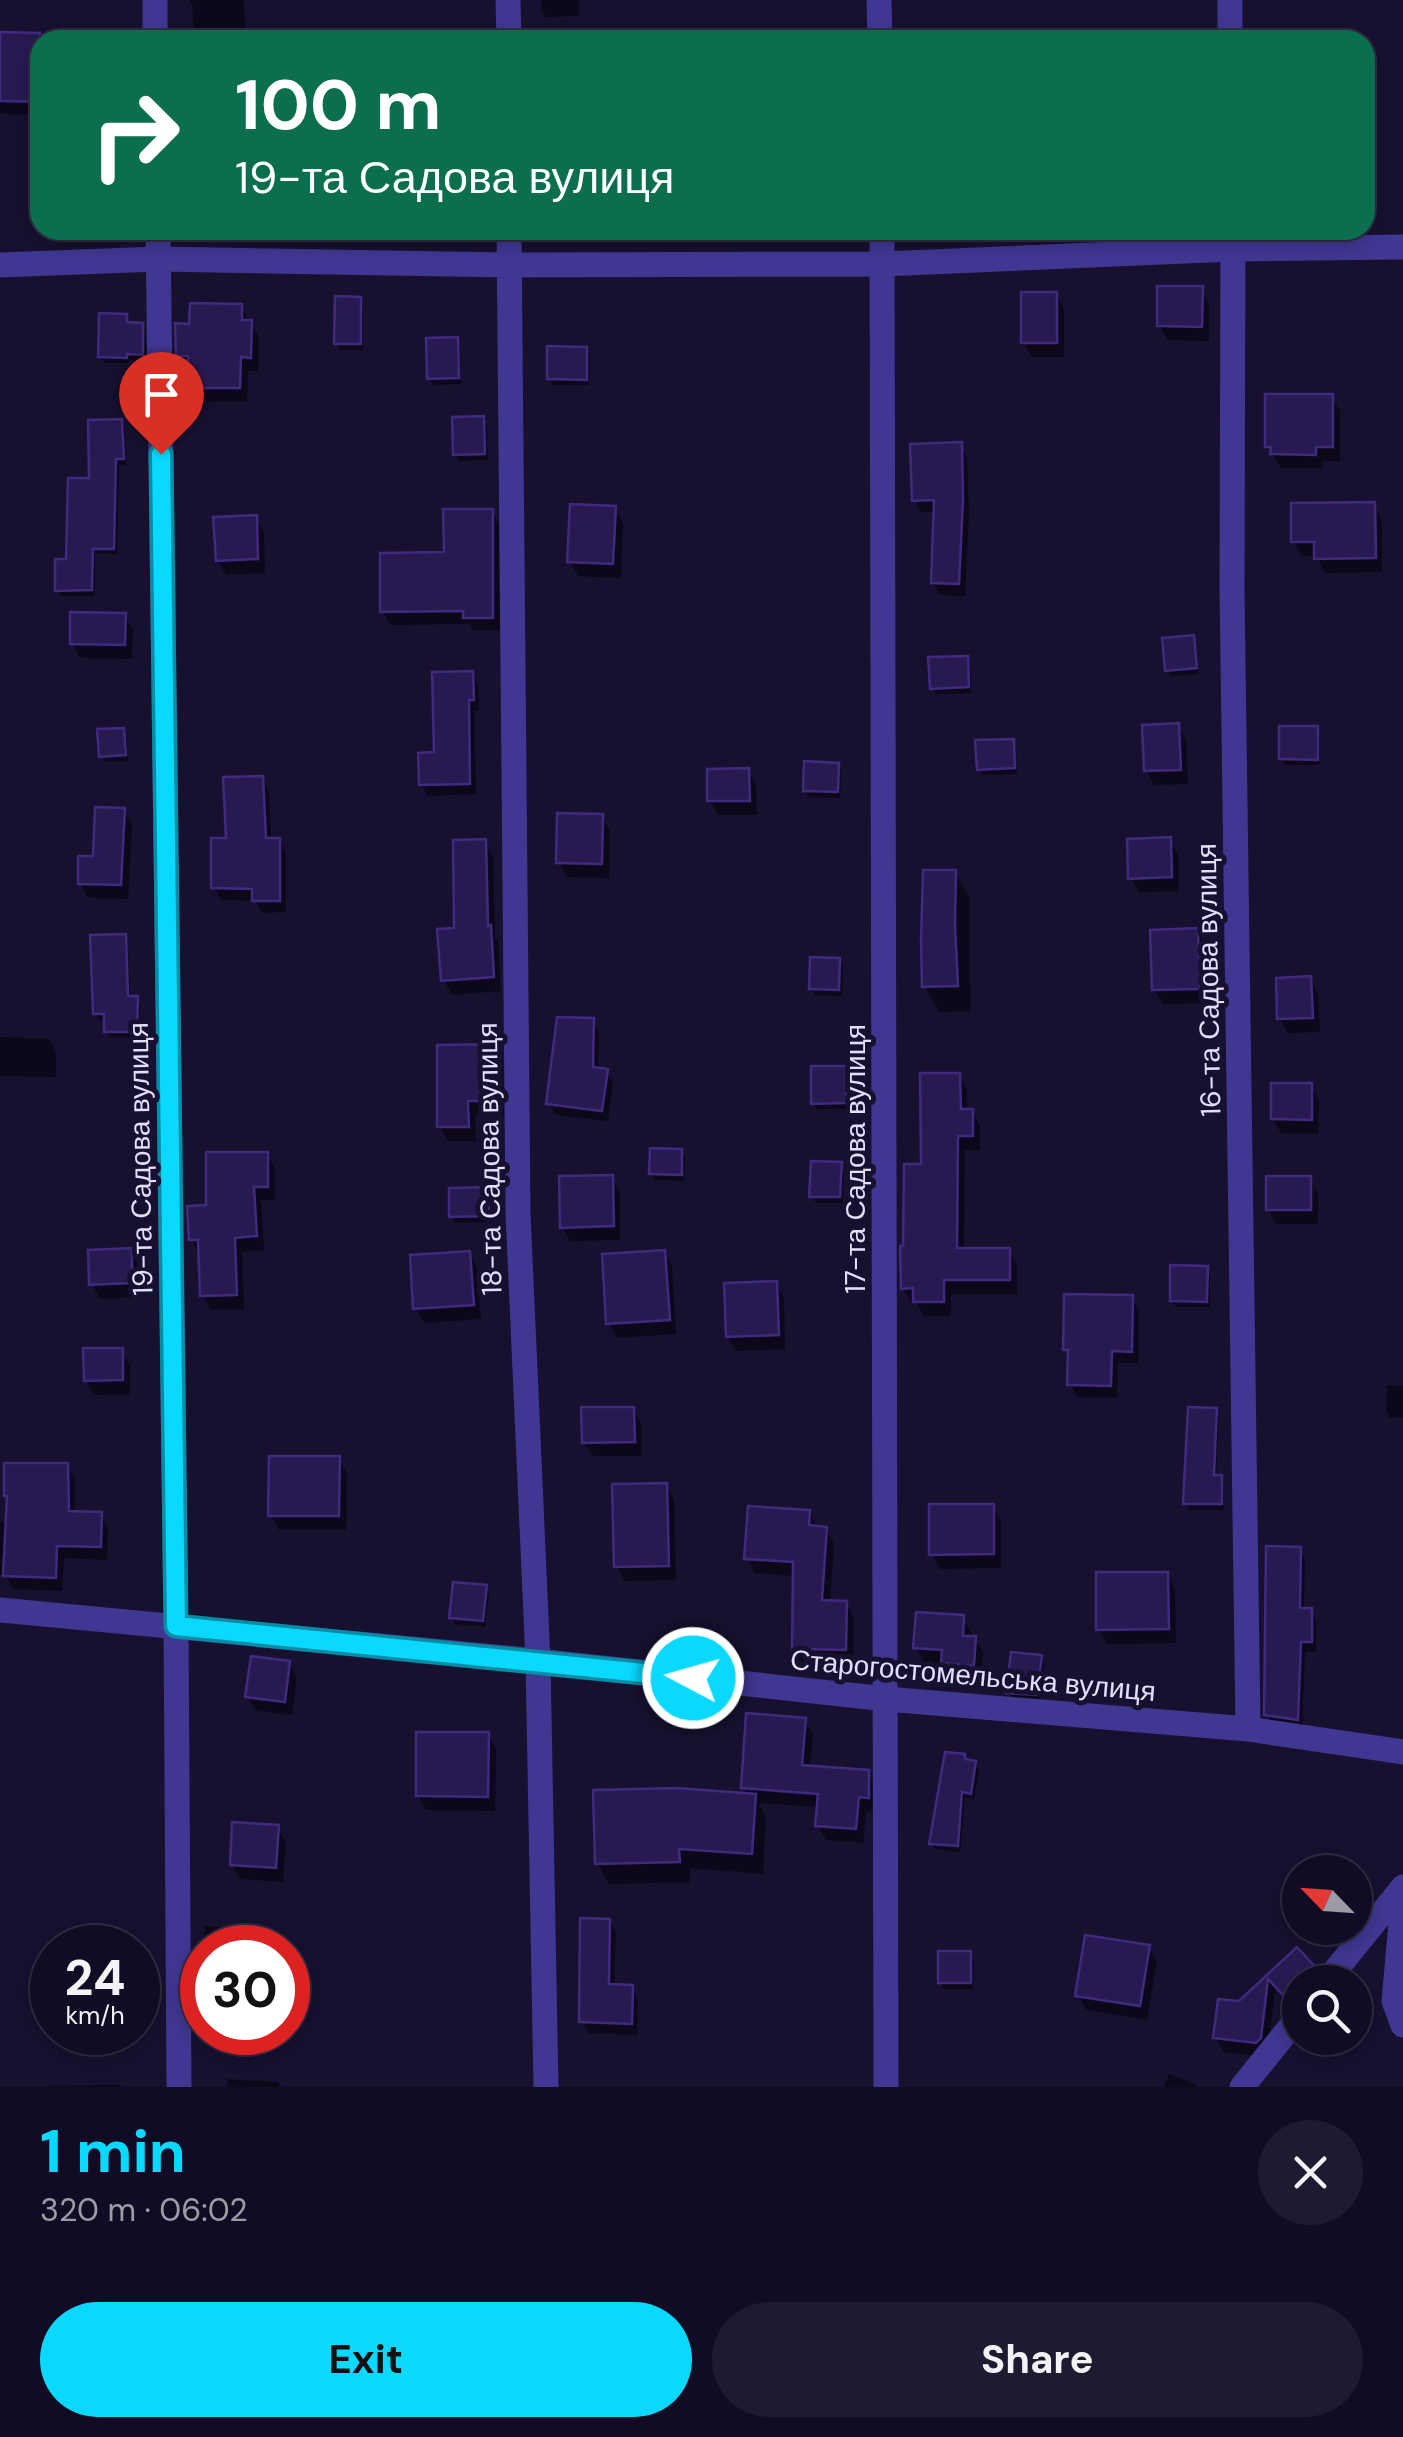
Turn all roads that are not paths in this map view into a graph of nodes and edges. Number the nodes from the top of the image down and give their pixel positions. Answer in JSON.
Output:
{"nodes":[{"id":1,"x":155,"y":0,"type":"edge"},
{"id":2,"x":508,"y":0,"type":"edge"},
{"id":3,"x":879,"y":0,"type":"edge"},
{"id":4,"x":1230,"y":0,"type":"edge"},
{"id":5,"x":156,"y":30,"type":"edge"},
{"id":6,"x":508,"y":30,"type":"edge"},
{"id":7,"x":880,"y":30,"type":"edge"},
{"id":8,"x":1230,"y":30,"type":"edge"},
{"id":9,"x":158,"y":240,"type":"edge"},
{"id":10,"x":509,"y":240,"type":"edge"},
{"id":11,"x":882,"y":240,"type":"edge"},
{"id":12,"x":1219,"y":240,"type":"edge"},
{"id":13,"x":1233,"y":240,"type":"edge"},
{"id":14,"x":1254,"y":240,"type":"edge"},
{"id":15,"x":1403,"y":247,"type":"edge"},
{"id":16,"x":158,"y":259,"type":"junction"},
{"id":17,"x":883,"y":264,"type":"junction"},
{"id":18,"x":509,"y":265,"type":"junction"},
{"id":19,"x":0,"y":266,"type":"edge"},
{"id":20,"x":0,"y":1610,"type":"edge"},
{"id":21,"x":176,"y":1626,"type":"junction"},
{"id":22,"x":538,"y":1661,"type":"junction"},
{"id":23,"x":886,"y":1699,"type":"junction"},
{"id":24,"x":1248,"y":1729,"type":"junction"},
{"id":25,"x":1403,"y":1752,"type":"edge"},
{"id":26,"x":1403,"y":1887,"type":"edge"},
{"id":27,"x":1403,"y":1901,"type":"edge"},
{"id":28,"x":1340,"y":1965,"type":"edge"},
{"id":29,"x":1403,"y":2025,"type":"edge"},
{"id":30,"x":1282,"y":2037,"type":"edge"},
{"id":31,"x":179,"y":2087,"type":"edge"},
{"id":32,"x":546,"y":2087,"type":"edge"},
{"id":33,"x":886,"y":2087,"type":"edge"},
{"id":34,"x":1242,"y":2087,"type":"edge"}],
"edges":[{"from":1,"to":5,"type":"street"},
{"from":2,"to":6,"type":"street"},
{"from":3,"to":7,"type":"street"},
{"from":4,"to":8,"type":"street"},
{"from":9,"to":16,"type":"street","name":"19-та Садова вулиця"},
{"from":10,"to":18,"type":"street","name":"18-та Садова вулиця"},
{"from":11,"to":17,"type":"street","name":"17-та Садова вулиця"},
{"from":12,"to":17,"type":"street"},
{"from":13,"to":24,"type":"street","name":"16-та Садова вулиця"},
{"from":14,"to":15,"type":"street"},
{"from":16,"to":18,"type":"street"},
{"from":16,"to":19,"type":"street"},
{"from":16,"to":21,"type":"street","name":"19-та Садова вулиця"},
{"from":17,"to":18,"type":"street"},
{"from":17,"to":23,"type":"street","name":"17-та Садова вулиця"},
{"from":18,"to":22,"type":"street","name":"18-та Садова вулиця"},
{"from":20,"to":21,"type":"street","name":"Старогостомельська вулиця"},
{"from":21,"to":22,"type":"street","name":"Старогостомельська вулиця"},
{"from":21,"to":31,"type":"street","name":"19-та Садова вулиця"},
{"from":22,"to":23,"type":"street","name":"Старогостомельська вулиця"},
{"from":22,"to":32,"type":"street","name":"18-та Садова вулиця"},
{"from":23,"to":24,"type":"street","name":"Старогостомельська вулиця"},
{"from":23,"to":33,"type":"street","name":"17-та Садова вулиця"},
{"from":24,"to":25,"type":"street","name":"Старогостомельська вулиця"},
{"from":26,"to":28,"type":"street"},
{"from":27,"to":29,"type":"street"},
{"from":30,"to":34,"type":"street"}]}
